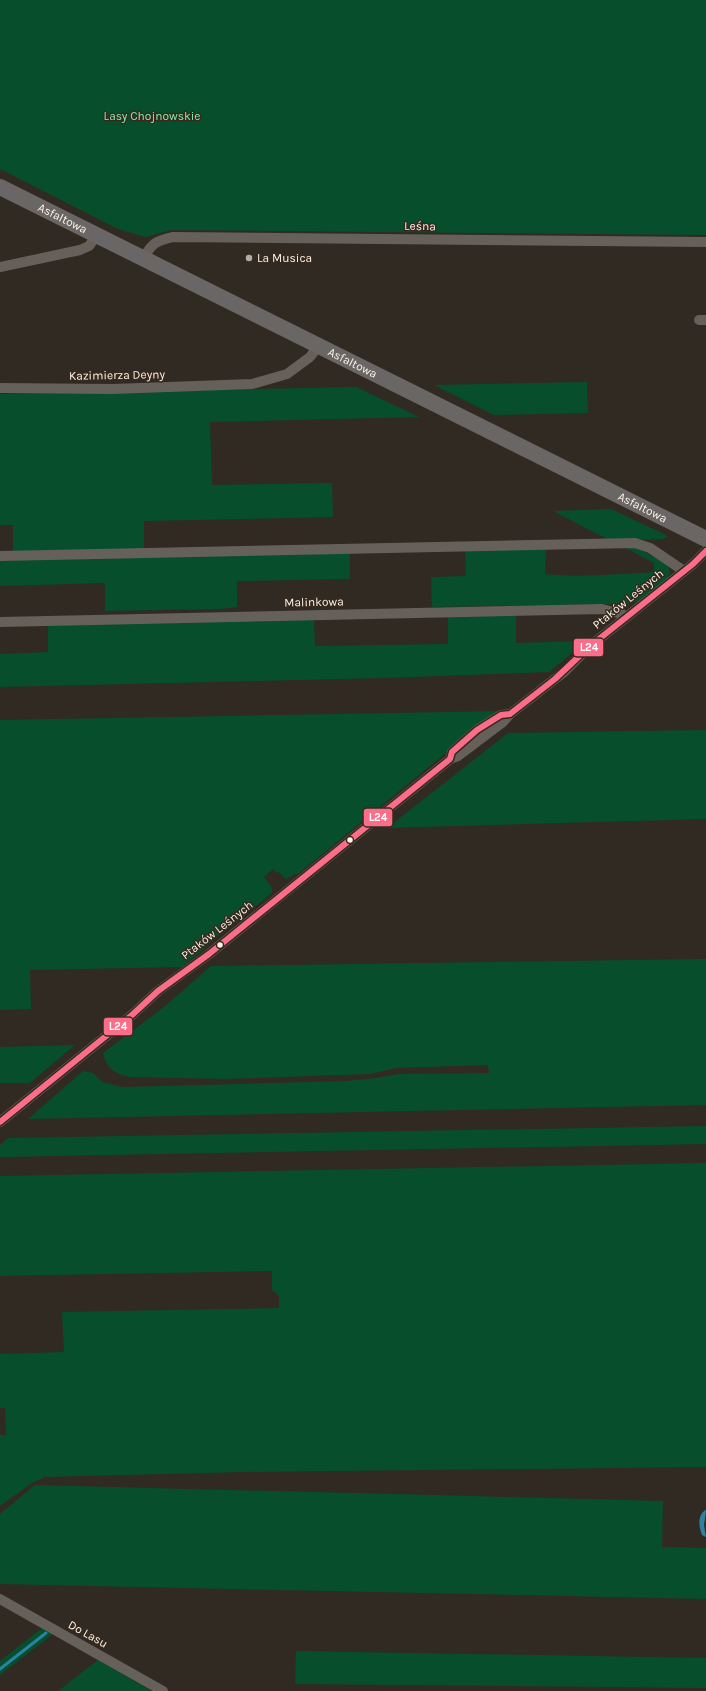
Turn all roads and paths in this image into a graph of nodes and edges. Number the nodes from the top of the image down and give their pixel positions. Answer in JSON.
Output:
{"nodes":[{"id":1,"x":0,"y":187,"type":"edge"},
{"id":2,"x":96,"y":234,"type":"junction"},
{"id":3,"x":706,"y":242,"type":"edge"},
{"id":4,"x":143,"y":258,"type":"junction"},
{"id":5,"x":0,"y":266,"type":"edge"},
{"id":6,"x":319,"y":345,"type":"junction"},
{"id":7,"x":0,"y":388,"type":"edge"},
{"id":8,"x":706,"y":539,"type":"edge"},
{"id":9,"x":706,"y":551,"type":"edge"},
{"id":10,"x":0,"y":556,"type":"edge"},
{"id":11,"x":684,"y":571,"type":"junction"},
{"id":12,"x":626,"y":617,"type":"junction"},
{"id":13,"x":0,"y":622,"type":"edge"},
{"id":14,"x":0,"y":1122,"type":"edge"},
{"id":15,"x":0,"y":1600,"type":"edge"},
{"id":16,"x":162,"y":1691,"type":"edge"}],
"edges":[{"from":1,"to":2,"type":"main road","name":"Asfaltowa"},
{"from":2,"to":4,"type":"main road","name":"Asfaltowa"},
{"from":2,"to":5,"type":"street"},
{"from":3,"to":4,"type":"street","name":"Leśna"},
{"from":4,"to":6,"type":"main road","name":"Asfaltowa"},
{"from":6,"to":7,"type":"street","name":"Kazimierza Deyny"},
{"from":6,"to":8,"type":"main road","name":"Asfaltowa"},
{"from":9,"to":11,"type":"street","name":"Ptaków Leśnych"},
{"from":10,"to":11,"type":"street"},
{"from":11,"to":12,"type":"street","name":"Ptaków Leśnych"},
{"from":12,"to":13,"type":"street","name":"Malinkowa"},
{"from":12,"to":14,"type":"street","name":"Ptaków Leśnych"},
{"from":15,"to":16,"type":"street","name":"Do Lasu"}]}
